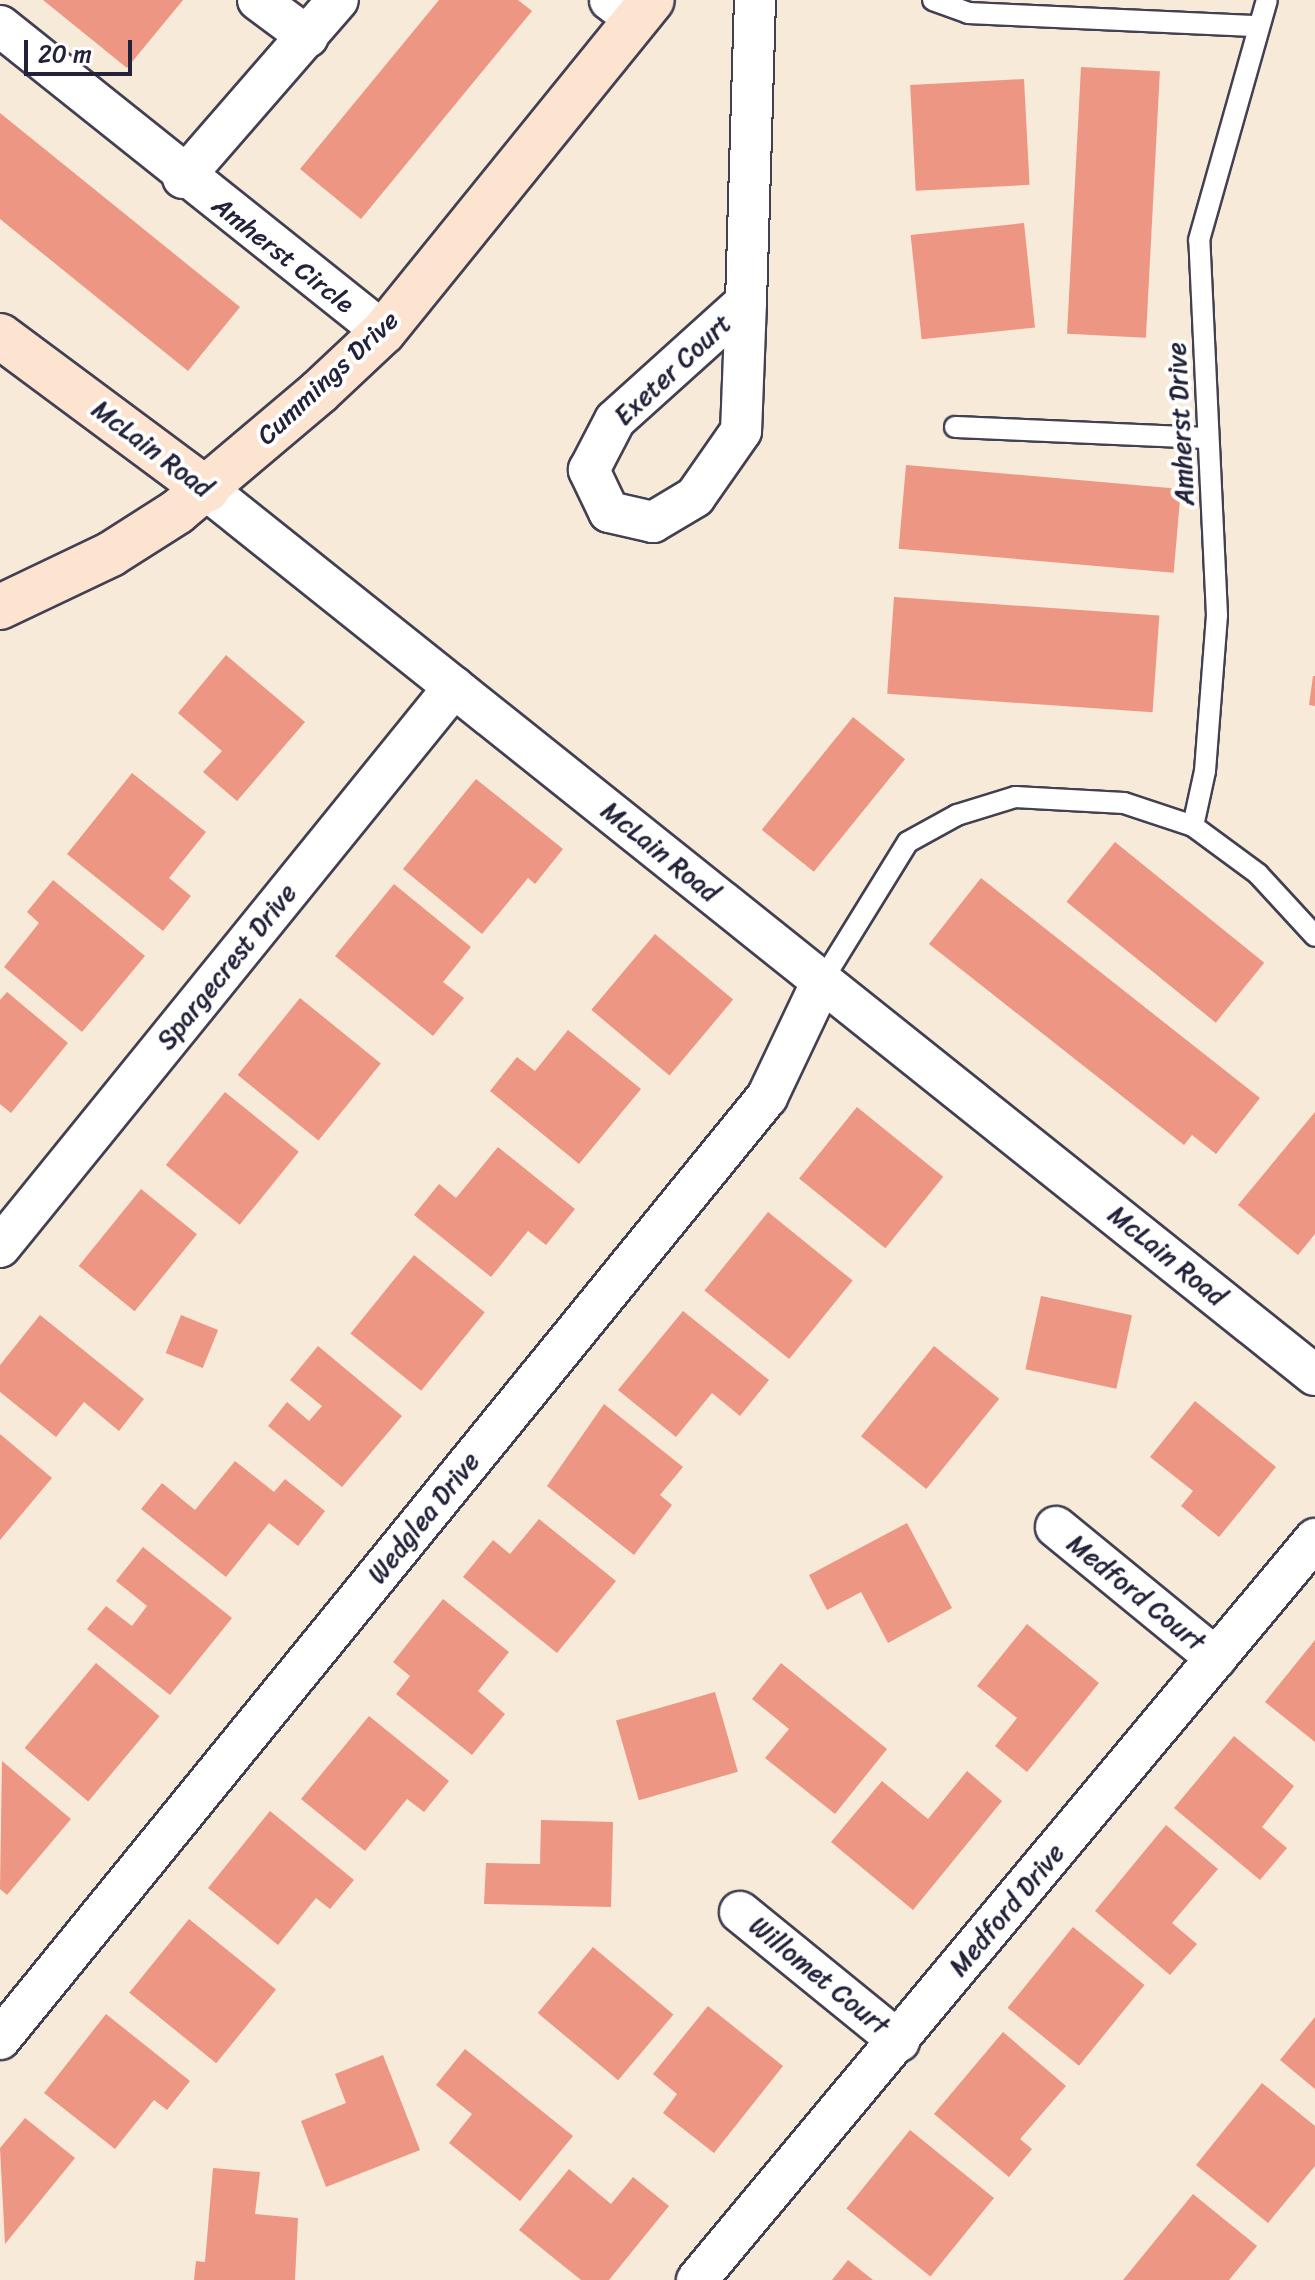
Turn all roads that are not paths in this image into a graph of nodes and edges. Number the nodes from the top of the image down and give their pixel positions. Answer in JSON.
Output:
{"nodes":[{"id":1,"x":258,"y":0,"type":"edge"},
{"id":2,"x":338,"y":0,"type":"edge"},
{"id":3,"x":755,"y":0,"type":"edge"},
{"id":4,"x":933,"y":0,"type":"edge"},
{"id":5,"x":1267,"y":0,"type":"edge"},
{"id":6,"x":633,"y":6,"type":"edge"},
{"id":7,"x":0,"y":26,"type":"edge"},
{"id":8,"x":1259,"y":26,"type":"junction"},
{"id":9,"x":308,"y":37,"type":"junction"},
{"id":10,"x":183,"y":178,"type":"junction"},
{"id":11,"x":746,"y":302,"type":"junction"},
{"id":12,"x":383,"y":332,"type":"junction"},
{"id":13,"x":0,"y":336,"type":"edge"},
{"id":14,"x":955,"y":427,"type":"dead end"},
{"id":15,"x":1208,"y":438,"type":"junction"},
{"id":16,"x":207,"y":490,"type":"junction"},
{"id":17,"x":0,"y":607,"type":"edge"},
{"id":18,"x":454,"y":687,"type":"junction"},
{"id":19,"x":1193,"y":826,"type":"junction"},
{"id":20,"x":1315,"y":936,"type":"edge"},
{"id":21,"x":822,"y":981,"type":"junction"},
{"id":22,"x":0,"y":1247,"type":"edge"},
{"id":23,"x":1310,"y":1361,"type":"edge"},
{"id":24,"x":1056,"y":1527,"type":"dead end"},
{"id":25,"x":1315,"y":1539,"type":"edge"},
{"id":26,"x":1216,"y":1658,"type":"junction"},
{"id":27,"x":740,"y":1912,"type":"dead end"},
{"id":28,"x":0,"y":2039,"type":"edge"},
{"id":29,"x":899,"y":2041,"type":"junction"},
{"id":30,"x":697,"y":2280,"type":"edge"}],
"edges":[{"from":1,"to":9,"type":"street"},
{"from":2,"to":9,"type":"street","name":"Amherst Circle"},
{"from":3,"to":11,"type":"street","name":"Exeter Court"},
{"from":4,"to":8,"type":"lane"},
{"from":5,"to":8,"type":"lane","name":"Amherst Drive"},
{"from":6,"to":12,"type":"street","name":"Cummings Drive"},
{"from":7,"to":10,"type":"street","name":"Amherst Circle"},
{"from":8,"to":15,"type":"lane","name":"Amherst Drive"},
{"from":9,"to":10,"type":"street","name":"Amherst Circle"},
{"from":10,"to":12,"type":"street","name":"Amherst Circle"},
{"from":11,"to":11,"type":"street","name":"Exeter Court"},
{"from":12,"to":16,"type":"street","name":"Cummings Drive"},
{"from":13,"to":16,"type":"street","name":"McLain Road"},
{"from":14,"to":15,"type":"lane"},
{"from":15,"to":19,"type":"lane","name":"Amherst Drive"},
{"from":16,"to":17,"type":"street","name":"Cummings Drive"},
{"from":16,"to":18,"type":"street","name":"McLain Road"},
{"from":18,"to":21,"type":"street","name":"McLain Road"},
{"from":18,"to":22,"type":"street","name":"Spargecrest Drive"},
{"from":19,"to":20,"type":"lane"},
{"from":19,"to":21,"type":"lane"},
{"from":21,"to":23,"type":"street","name":"McLain Road"},
{"from":21,"to":28,"type":"street","name":"Wedglea Drive"},
{"from":24,"to":26,"type":"street","name":"Medford Court"},
{"from":25,"to":26,"type":"street","name":"Medford Drive"},
{"from":26,"to":29,"type":"street","name":"Medford Drive"},
{"from":27,"to":29,"type":"street","name":"Willomet Court"},
{"from":29,"to":30,"type":"street","name":"Medford Drive"}]}
